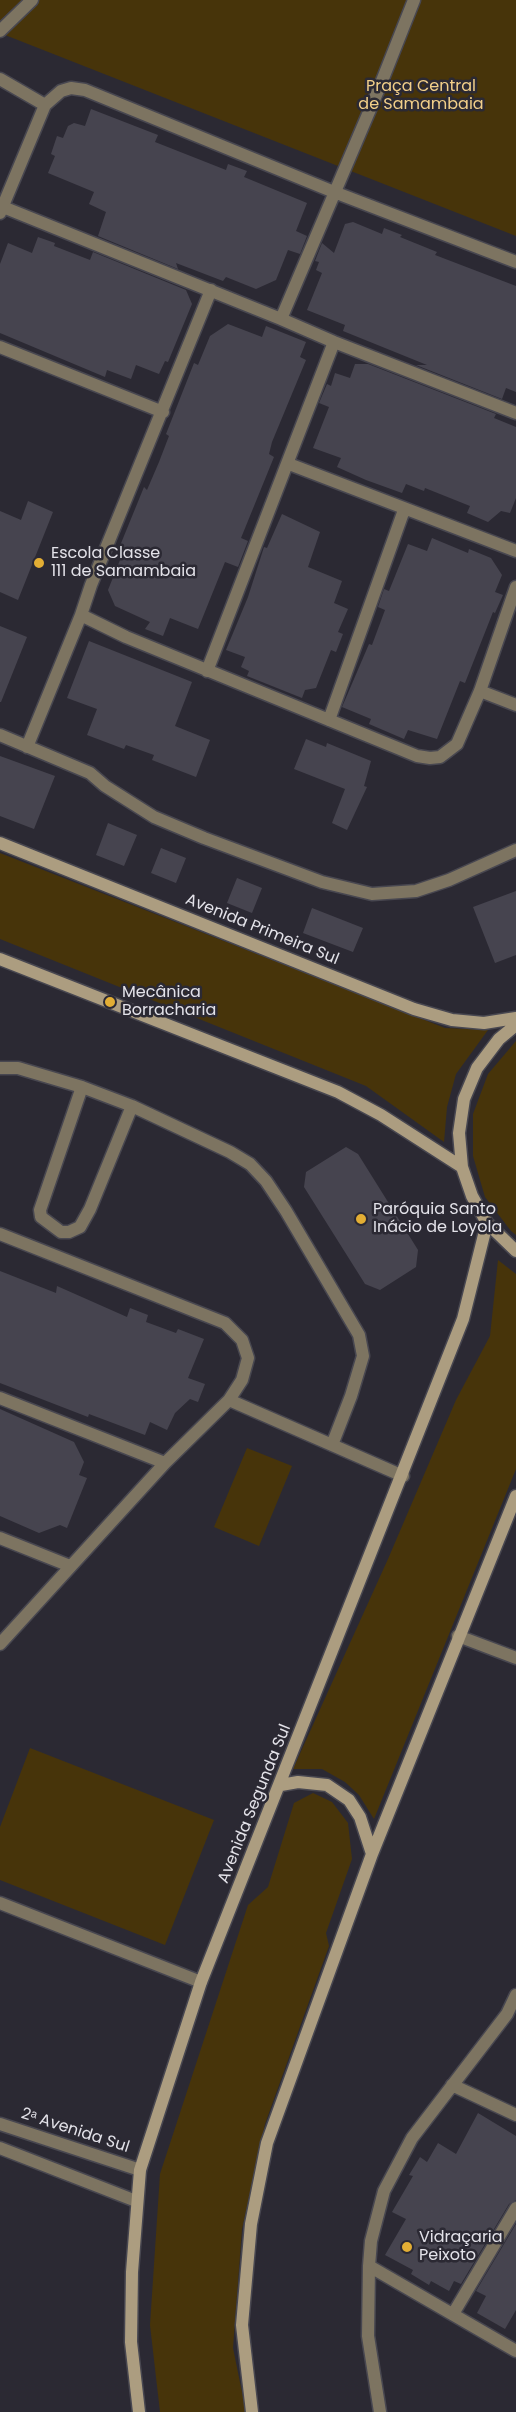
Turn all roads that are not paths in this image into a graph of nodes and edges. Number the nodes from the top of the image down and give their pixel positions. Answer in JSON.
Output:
{"nodes":[{"id":1,"x":32,"y":0,"type":"edge"},
{"id":2,"x":414,"y":0,"type":"edge"},
{"id":3,"x":0,"y":31,"type":"edge"},
{"id":4,"x":0,"y":79,"type":"edge"},
{"id":5,"x":45,"y":105,"type":"junction"},
{"id":6,"x":334,"y":192,"type":"junction"},
{"id":7,"x":1,"y":210,"type":"edge"},
{"id":8,"x":516,"y":262,"type":"edge"},
{"id":9,"x":212,"y":290,"type":"junction"},
{"id":10,"x":281,"y":319,"type":"junction"},
{"id":11,"x":334,"y":342,"type":"junction"},
{"id":12,"x":0,"y":347,"type":"edge"},
{"id":13,"x":163,"y":412,"type":"junction"},
{"id":14,"x":516,"y":413,"type":"edge"},
{"id":15,"x":289,"y":464,"type":"junction"},
{"id":16,"x":404,"y":510,"type":"junction"},
{"id":17,"x":516,"y":551,"type":"edge"},
{"id":18,"x":516,"y":587,"type":"edge"},
{"id":19,"x":81,"y":615,"type":"junction"},
{"id":20,"x":207,"y":671,"type":"junction"},
{"id":21,"x":480,"y":691,"type":"junction"},
{"id":22,"x":516,"y":705,"type":"edge"},
{"id":23,"x":329,"y":720,"type":"junction"},
{"id":24,"x":0,"y":735,"type":"edge"},
{"id":25,"x":27,"y":747,"type":"junction"},
{"id":26,"x":0,"y":843,"type":"edge"},
{"id":27,"x":516,"y":850,"type":"edge"},
{"id":28,"x":0,"y":959,"type":"edge"},
{"id":29,"x":516,"y":1018,"type":"edge"},
{"id":30,"x":516,"y":1025,"type":"edge"},
{"id":31,"x":0,"y":1068,"type":"edge"},
{"id":32,"x":82,"y":1086,"type":"junction"},
{"id":33,"x":132,"y":1106,"type":"junction"},
{"id":34,"x":462,"y":1167,"type":"junction"},
{"id":35,"x":487,"y":1223,"type":"junction"},
{"id":36,"x":0,"y":1234,"type":"edge"},
{"id":37,"x":516,"y":1251,"type":"edge"},
{"id":38,"x":0,"y":1398,"type":"edge"},
{"id":39,"x":229,"y":1400,"type":"junction"},
{"id":40,"x":333,"y":1445,"type":"junction"},
{"id":41,"x":165,"y":1463,"type":"junction"},
{"id":42,"x":403,"y":1476,"type":"junction"},
{"id":43,"x":516,"y":1496,"type":"edge"},
{"id":44,"x":0,"y":1538,"type":"edge"},
{"id":45,"x":70,"y":1566,"type":"junction"},
{"id":46,"x":458,"y":1636,"type":"junction"},
{"id":47,"x":0,"y":1644,"type":"edge"},
{"id":48,"x":516,"y":1658,"type":"edge"},
{"id":49,"x":281,"y":1785,"type":"junction"},
{"id":50,"x":372,"y":1854,"type":"junction"},
{"id":51,"x":0,"y":1903,"type":"edge"},
{"id":52,"x":201,"y":1982,"type":"junction"},
{"id":53,"x":516,"y":1995,"type":"edge"},
{"id":54,"x":452,"y":2085,"type":"junction"},
{"id":55,"x":516,"y":2115,"type":"edge"},
{"id":56,"x":0,"y":2124,"type":"edge"},
{"id":57,"x":0,"y":2148,"type":"edge"},
{"id":58,"x":140,"y":2170,"type":"junction"},
{"id":59,"x":136,"y":2201,"type":"junction"},
{"id":60,"x":516,"y":2208,"type":"edge"},
{"id":61,"x":369,"y":2266,"type":"junction"},
{"id":62,"x":453,"y":2314,"type":"junction"},
{"id":63,"x":516,"y":2351,"type":"edge"},
{"id":64,"x":139,"y":2412,"type":"edge"},
{"id":65,"x":252,"y":2412,"type":"edge"},
{"id":66,"x":380,"y":2412,"type":"edge"}],
"edges":[{"from":1,"to":3,"type":"street"},
{"from":2,"to":6,"type":"street"},
{"from":4,"to":5,"type":"street"},
{"from":5,"to":6,"type":"street"},
{"from":5,"to":7,"type":"street"},
{"from":6,"to":8,"type":"street"},
{"from":6,"to":10,"type":"street"},
{"from":7,"to":9,"type":"street"},
{"from":9,"to":10,"type":"street"},
{"from":9,"to":13,"type":"street"},
{"from":10,"to":11,"type":"street"},
{"from":11,"to":14,"type":"street"},
{"from":11,"to":15,"type":"street"},
{"from":12,"to":13,"type":"street"},
{"from":13,"to":19,"type":"street"},
{"from":15,"to":16,"type":"street"},
{"from":15,"to":20,"type":"street"},
{"from":16,"to":17,"type":"street"},
{"from":16,"to":23,"type":"street"},
{"from":18,"to":21,"type":"street"},
{"from":19,"to":20,"type":"street"},
{"from":19,"to":25,"type":"street"},
{"from":20,"to":23,"type":"street"},
{"from":21,"to":22,"type":"street"},
{"from":21,"to":23,"type":"street"},
{"from":24,"to":25,"type":"street"},
{"from":25,"to":27,"type":"street"},
{"from":26,"to":29,"type":"main road","name":"Avenida Primeira Sul"},
{"from":28,"to":34,"type":"main road"},
{"from":30,"to":34,"type":"main road"},
{"from":31,"to":32,"type":"street"},
{"from":32,"to":33,"type":"street"},
{"from":32,"to":33,"type":"street"},
{"from":33,"to":40,"type":"street"},
{"from":34,"to":35,"type":"main road"},
{"from":35,"to":37,"type":"main road"},
{"from":35,"to":42,"type":"main road","name":"Avenida Segunda Sul"},
{"from":36,"to":39,"type":"street"},
{"from":38,"to":41,"type":"street"},
{"from":39,"to":40,"type":"street"},
{"from":39,"to":41,"type":"street"},
{"from":40,"to":42,"type":"street"},
{"from":41,"to":45,"type":"street"},
{"from":42,"to":49,"type":"main road","name":"Avenida Segunda Sul"},
{"from":43,"to":46,"type":"main road"},
{"from":44,"to":45,"type":"street"},
{"from":45,"to":47,"type":"street"},
{"from":46,"to":48,"type":"street"},
{"from":46,"to":50,"type":"main road"},
{"from":49,"to":50,"type":"main road"},
{"from":49,"to":52,"type":"main road","name":"Avenida Segunda Sul"},
{"from":50,"to":65,"type":"main road"},
{"from":51,"to":52,"type":"street"},
{"from":52,"to":58,"type":"main road","name":"Avenida Segunda Sul"},
{"from":53,"to":54,"type":"street"},
{"from":54,"to":55,"type":"street"},
{"from":54,"to":61,"type":"street"},
{"from":56,"to":58,"type":"street","name":"2ᵃ Avenida Sul"},
{"from":57,"to":59,"type":"street"},
{"from":58,"to":59,"type":"main road","name":"Avenida Segunda Sul"},
{"from":59,"to":64,"type":"main road","name":"Avenida Segunda Sul"},
{"from":60,"to":62,"type":"street"},
{"from":61,"to":62,"type":"street"},
{"from":61,"to":66,"type":"street"},
{"from":62,"to":63,"type":"street"}]}
